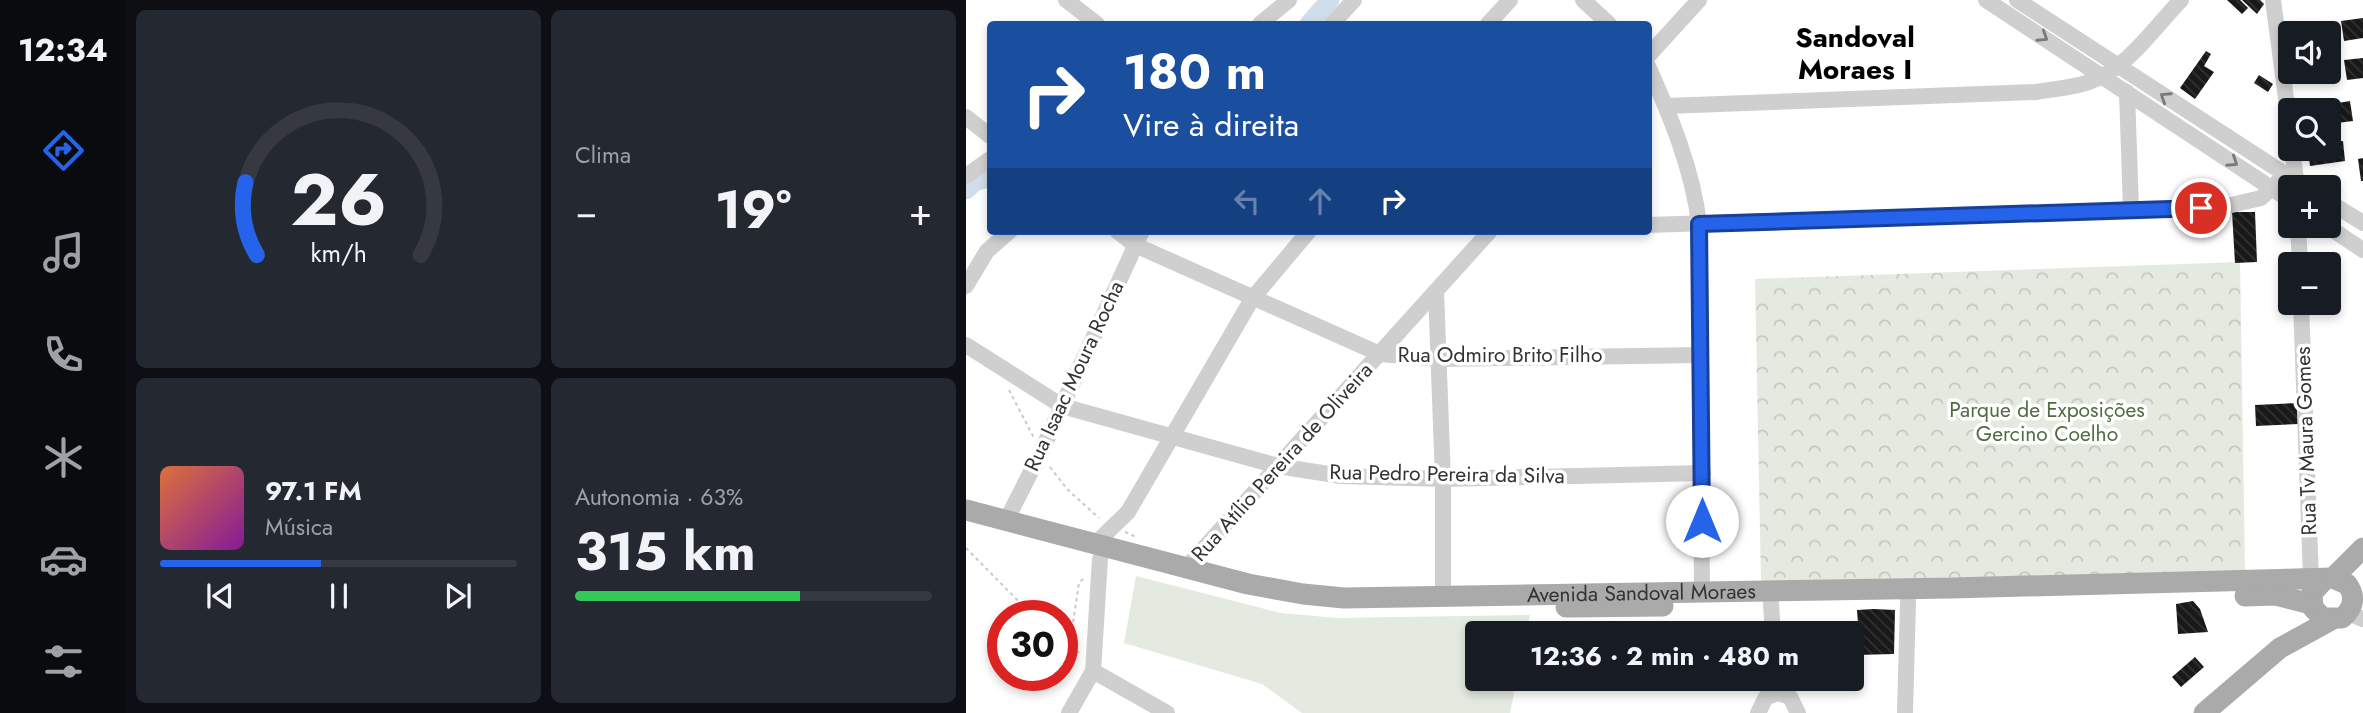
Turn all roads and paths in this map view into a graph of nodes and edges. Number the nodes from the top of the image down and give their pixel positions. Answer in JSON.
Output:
{"nodes":[{"id":1,"x":1066,"y":0,"type":"edge"},
{"id":2,"x":1289,"y":0,"type":"edge"},
{"id":3,"x":1354,"y":0,"type":"edge"},
{"id":4,"x":1510,"y":0,"type":"edge"},
{"id":5,"x":1583,"y":0,"type":"edge"},
{"id":6,"x":1699,"y":0,"type":"edge"},
{"id":7,"x":1986,"y":0,"type":"edge"},
{"id":8,"x":2181,"y":0,"type":"edge"},
{"id":9,"x":2273,"y":0,"type":"edge"},
{"id":10,"x":2023,"y":1,"type":"edge"},
{"id":11,"x":1093,"y":21,"type":"edge"},
{"id":12,"x":1264,"y":21,"type":"edge"},
{"id":13,"x":1335,"y":21,"type":"edge"},
{"id":14,"x":1491,"y":21,"type":"edge"},
{"id":15,"x":1606,"y":21,"type":"edge"},
{"id":16,"x":1652,"y":52,"type":"edge"},
{"id":17,"x":2120,"y":65,"type":"junction"},
{"id":18,"x":1652,"y":75,"type":"edge"},
{"id":19,"x":2102,"y":76,"type":"junction"},
{"id":20,"x":2127,"y":92,"type":"junction"},
{"id":21,"x":2286,"y":98,"type":"edge"},
{"id":22,"x":1666,"y":106,"type":"junction"},
{"id":23,"x":966,"y":117,"type":"edge"},
{"id":24,"x":987,"y":134,"type":"edge"},
{"id":25,"x":987,"y":161,"type":"edge"},
{"id":26,"x":2284,"y":175,"type":"edge"},
{"id":27,"x":966,"y":176,"type":"edge"},
{"id":28,"x":2278,"y":187,"type":"edge"},
{"id":29,"x":2271,"y":188,"type":"junction"},
{"id":30,"x":2278,"y":193,"type":"edge"},
{"id":31,"x":2131,"y":209,"type":"junction"},
{"id":32,"x":2341,"y":209,"type":"edge"},
{"id":33,"x":2363,"y":223,"type":"edge"},
{"id":34,"x":1699,"y":224,"type":"junction"},
{"id":35,"x":1652,"y":225,"type":"edge"},
{"id":36,"x":1005,"y":235,"type":"edge"},
{"id":37,"x":1306,"y":235,"type":"edge"},
{"id":38,"x":1486,"y":235,"type":"edge"},
{"id":39,"x":2341,"y":235,"type":"edge"},
{"id":40,"x":1138,"y":238,"type":"edge"},
{"id":41,"x":2363,"y":250,"type":"edge"},
{"id":42,"x":966,"y":286,"type":"edge"},
{"id":43,"x":1436,"y":291,"type":"junction"},
{"id":44,"x":1252,"y":299,"type":"junction"},
{"id":45,"x":2302,"y":315,"type":"edge"},
{"id":46,"x":966,"y":345,"type":"edge"},
{"id":47,"x":1380,"y":354,"type":"junction"},
{"id":48,"x":1701,"y":355,"type":"junction"},
{"id":49,"x":1439,"y":359,"type":"junction"},
{"id":50,"x":1008,"y":388,"type":"dead end"},
{"id":51,"x":1062,"y":405,"type":"junction"},
{"id":52,"x":1172,"y":439,"type":"junction"},
{"id":53,"x":1041,"y":452,"type":"junction"},
{"id":54,"x":1278,"y":466,"type":"junction"},
{"id":55,"x":1703,"y":473,"type":"junction"},
{"id":56,"x":1443,"y":479,"type":"junction"},
{"id":57,"x":966,"y":510,"type":"edge"},
{"id":58,"x":966,"y":521,"type":"edge"},
{"id":59,"x":1006,"y":521,"type":"junction"},
{"id":60,"x":1111,"y":528,"type":"junction"},
{"id":61,"x":1144,"y":540,"type":"dead end"},
{"id":62,"x":966,"y":548,"type":"edge"},
{"id":63,"x":2363,"y":548,"type":"edge"},
{"id":64,"x":1098,"y":557,"type":"junction"},
{"id":65,"x":2363,"y":568,"type":"edge"},
{"id":66,"x":1185,"y":569,"type":"junction"},
{"id":67,"x":2323,"y":579,"type":"junction"},
{"id":68,"x":1702,"y":592,"type":"junction"},
{"id":69,"x":1951,"y":594,"type":"junction"},
{"id":70,"x":1443,"y":596,"type":"junction"},
{"id":71,"x":1770,"y":597,"type":"junction"},
{"id":72,"x":1017,"y":600,"type":"edge"},
{"id":73,"x":1076,"y":600,"type":"edge"},
{"id":74,"x":1542,"y":600,"type":"junction"},
{"id":75,"x":1908,"y":602,"type":"junction"},
{"id":76,"x":2312,"y":606,"type":"junction"},
{"id":77,"x":2352,"y":607,"type":"edge"},
{"id":78,"x":1772,"y":621,"type":"edge"},
{"id":79,"x":2280,"y":648,"type":"junction"},
{"id":80,"x":1078,"y":653,"type":"edge"},
{"id":81,"x":1093,"y":671,"type":"junction"},
{"id":82,"x":1773,"y":691,"type":"edge"},
{"id":83,"x":1784,"y":691,"type":"edge"},
{"id":84,"x":1069,"y":713,"type":"edge"},
{"id":85,"x":1167,"y":713,"type":"edge"},
{"id":86,"x":1758,"y":713,"type":"edge"},
{"id":87,"x":1798,"y":713,"type":"edge"},
{"id":88,"x":1905,"y":713,"type":"edge"},
{"id":89,"x":2204,"y":713,"type":"edge"}],
"edges":[{"from":1,"to":11,"type":"street"},
{"from":2,"to":12,"type":"street"},
{"from":3,"to":13,"type":"street"},
{"from":4,"to":14,"type":"street"},
{"from":5,"to":15,"type":"street"},
{"from":6,"to":16,"type":"street"},
{"from":7,"to":19,"type":"street","one_way":true},
{"from":8,"to":17,"type":"street"},
{"from":9,"to":21,"type":"street"},
{"from":10,"to":17,"type":"street"},
{"from":17,"to":19,"type":"street"},
{"from":26,"to":17,"type":"street","one_way":true},
{"from":18,"to":22,"type":"street"},
{"from":19,"to":20,"type":"street"},
{"from":19,"to":22,"type":"street"},
{"from":20,"to":29,"type":"street","one_way":true},
{"from":20,"to":31,"type":"street"},
{"from":22,"to":34,"type":"street"},
{"from":23,"to":24,"type":"street"},
{"from":25,"to":27,"type":"street"},
{"from":28,"to":29,"type":"street"},
{"from":29,"to":30,"type":"street"},
{"from":29,"to":31,"type":"street"},
{"from":31,"to":34,"type":"street"},
{"from":32,"to":33,"type":"street"},
{"from":34,"to":35,"type":"street"},
{"from":34,"to":48,"type":"street"},
{"from":36,"to":42,"type":"street"},
{"from":37,"to":44,"type":"street"},
{"from":38,"to":43,"type":"street","name":"Rua Atílio Pereira de Oliveira"},
{"from":39,"to":41,"type":"street"},
{"from":40,"to":44,"type":"street","name":"Rua Odmiro Brito Filho"},
{"from":40,"to":51,"type":"street","name":"Rua Isaac Moura Rocha"},
{"from":43,"to":47,"type":"street","name":"Rua Atílio Pereira de Oliveira"},
{"from":43,"to":49,"type":"street"},
{"from":44,"to":47,"type":"street","name":"Rua Odmiro Brito Filho"},
{"from":44,"to":52,"type":"street"},
{"from":45,"to":67,"type":"street","name":"Rua Tv Maura Gomes"},
{"from":46,"to":51,"type":"street","name":"Rua Pedro Pereira da Silva"},
{"from":47,"to":49,"type":"street","name":"Rua Odmiro Brito Filho"},
{"from":47,"to":54,"type":"street","name":"Rua Atílio Pereira de Oliveira"},
{"from":48,"to":49,"type":"street","name":"Rua Odmiro Brito Filho"},
{"from":48,"to":55,"type":"street"},
{"from":49,"to":56,"type":"street"},
{"from":50,"to":53,"type":"path"},
{"from":51,"to":52,"type":"street","name":"Rua Pedro Pereira da Silva"},
{"from":51,"to":53,"type":"street","name":"Rua Isaac Moura Rocha"},
{"from":52,"to":54,"type":"street","name":"Rua Pedro Pereira da Silva"},
{"from":52,"to":60,"type":"street"},
{"from":53,"to":59,"type":"street","name":"Rua Isaac Moura Rocha"},
{"from":53,"to":60,"type":"path"},
{"from":54,"to":56,"type":"street","name":"Rua Pedro Pereira da Silva"},
{"from":54,"to":66,"type":"street","name":"Rua Atílio Pereira de Oliveira"},
{"from":55,"to":56,"type":"street","name":"Rua Pedro Pereira da Silva"},
{"from":55,"to":68,"type":"street"},
{"from":56,"to":70,"type":"street"},
{"from":57,"to":59,"type":"main road","name":"Avenida Sandoval Moraes"},
{"from":58,"to":64,"type":"main road","name":"Avenida Sandoval Moraes"},
{"from":59,"to":64,"type":"main road","name":"Avenida Sandoval Moraes"},
{"from":60,"to":61,"type":"path"},
{"from":60,"to":64,"type":"street"},
{"from":62,"to":72,"type":"path"},
{"from":63,"to":67,"type":"main road"},
{"from":64,"to":66,"type":"main road","name":"Avenida Sandoval Moraes"},
{"from":64,"to":73,"type":"path"},
{"from":64,"to":74,"type":"main road","name":"Avenida Sandoval Moraes"},
{"from":64,"to":81,"type":"street"},
{"from":65,"to":77,"type":"main road"},
{"from":66,"to":70,"type":"main road","name":"Avenida Sandoval Moraes"},
{"from":67,"to":69,"type":"main road","name":"Avenida Sandoval Moraes"},
{"from":67,"to":76,"type":"main road"},
{"from":67,"to":77,"type":"main road"},
{"from":68,"to":71,"type":"main road","name":"Avenida Sandoval Moraes"},
{"from":68,"to":74,"type":"main road","name":"Avenida Sandoval Moraes"},
{"from":69,"to":71,"type":"main road","name":"Avenida Sandoval Moraes"},
{"from":69,"to":75,"type":"main road","name":"Avenida Sandoval Moraes"},
{"from":69,"to":76,"type":"main road","name":"Avenida Sandoval Moraes"},
{"from":70,"to":74,"type":"main road","name":"Avenida Sandoval Moraes"},
{"from":71,"to":74,"type":"main road","name":"Avenida Sandoval Moraes"},
{"from":71,"to":75,"type":"main road","name":"Avenida Sandoval Moraes"},
{"from":71,"to":78,"type":"street"},
{"from":75,"to":88,"type":"street"},
{"from":76,"to":77,"type":"main road"},
{"from":76,"to":79,"type":"main road"},
{"from":77,"to":79,"type":"main road"},
{"from":79,"to":89,"type":"main road"},
{"from":80,"to":81,"type":"path"},
{"from":81,"to":84,"type":"street"},
{"from":81,"to":85,"type":"street"},
{"from":82,"to":86,"type":"street"},
{"from":83,"to":87,"type":"street"}]}
